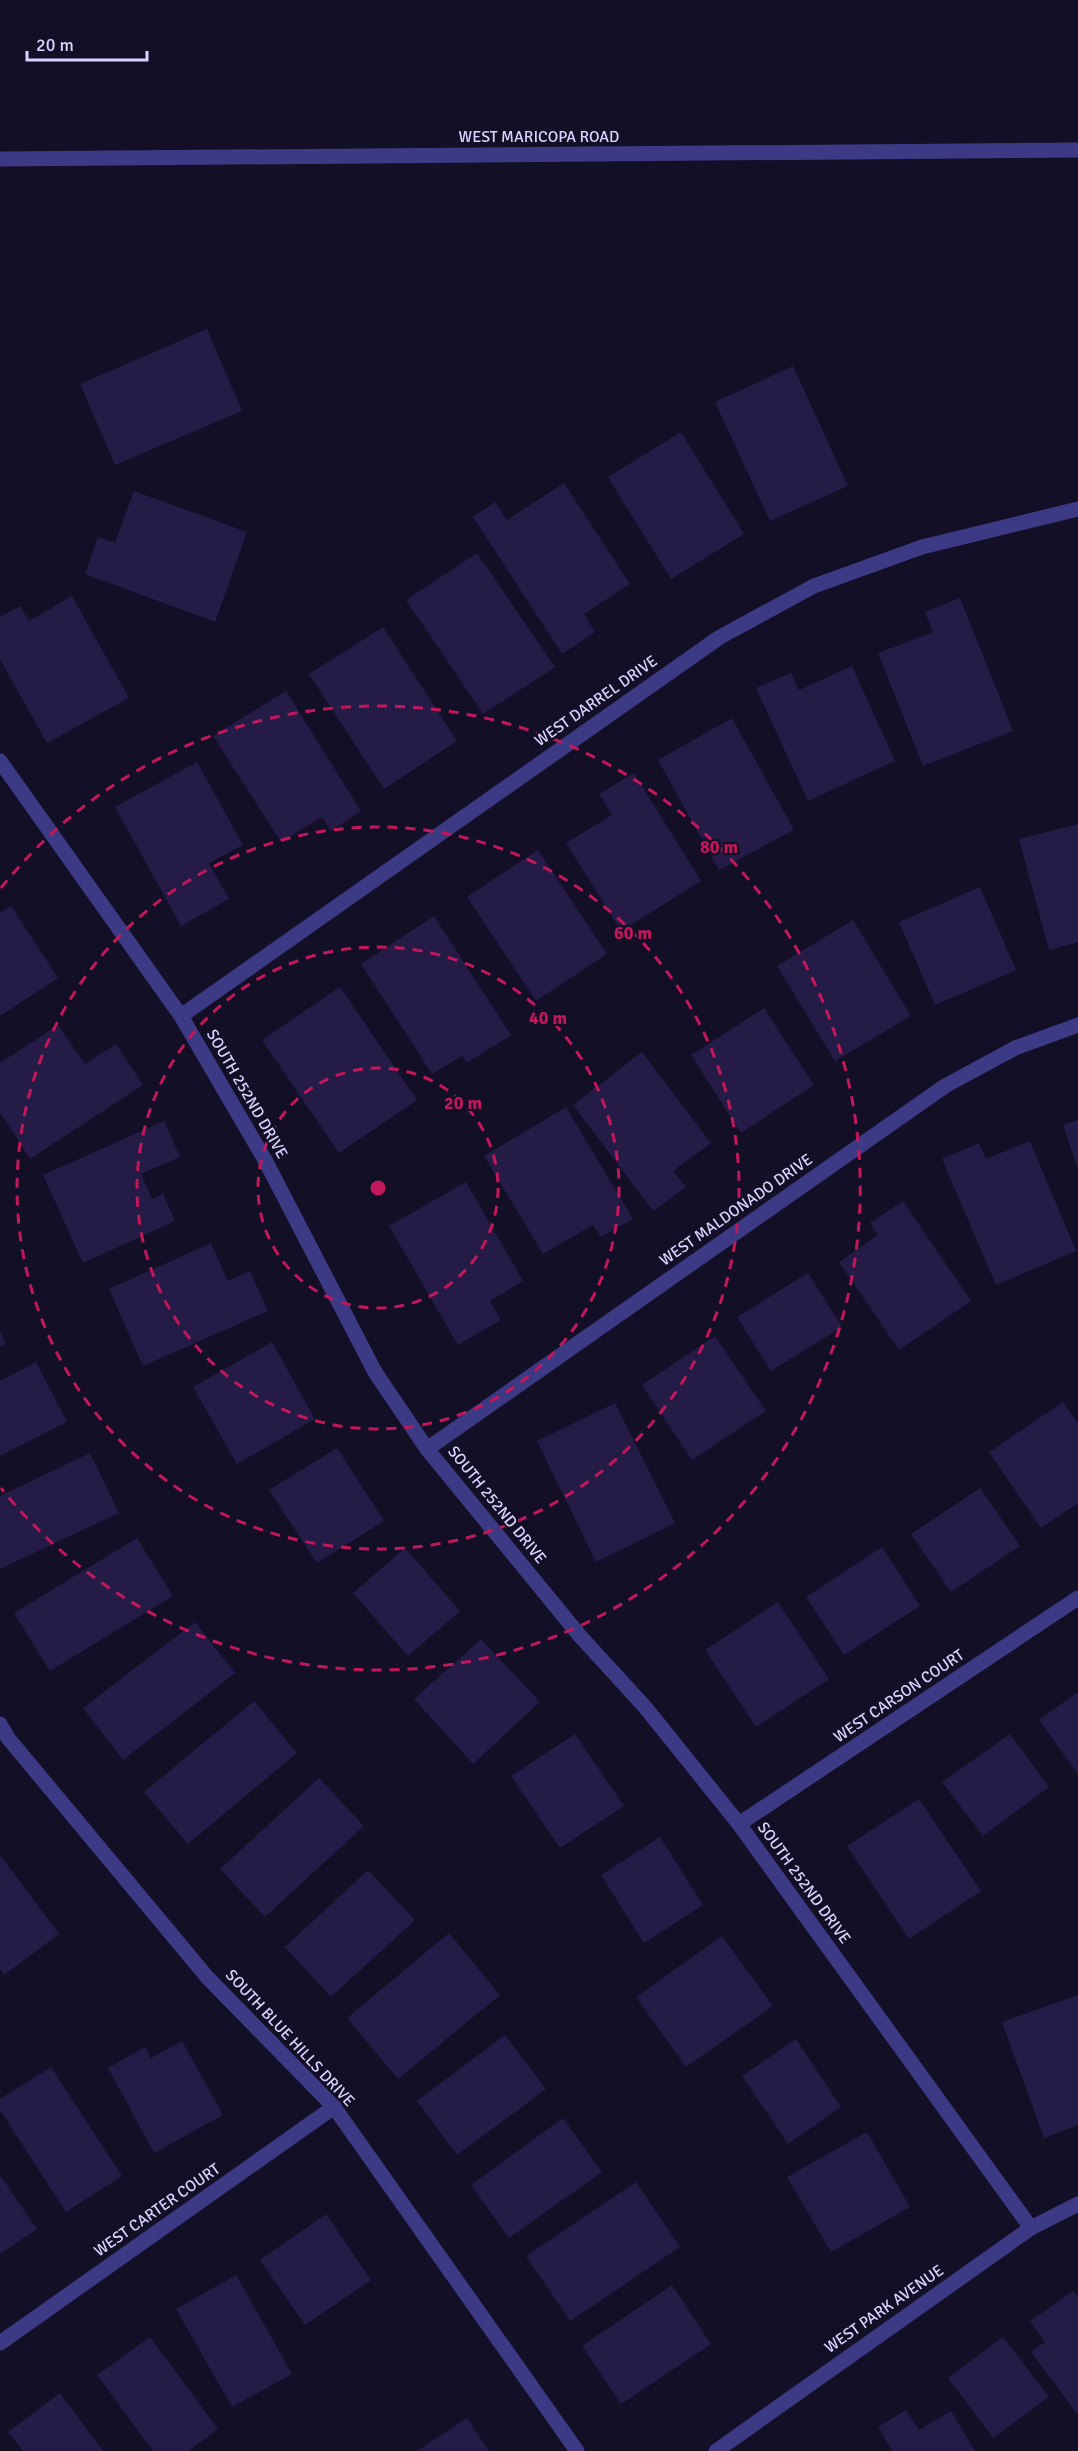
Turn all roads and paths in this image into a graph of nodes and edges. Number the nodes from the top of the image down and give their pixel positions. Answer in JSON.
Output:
{"nodes":[{"id":1,"x":1078,"y":150,"type":"edge"},
{"id":2,"x":0,"y":159,"type":"edge"},
{"id":3,"x":1078,"y":509,"type":"edge"},
{"id":4,"x":0,"y":761,"type":"edge"},
{"id":5,"x":181,"y":1016,"type":"junction"},
{"id":6,"x":1078,"y":1025,"type":"edge"},
{"id":7,"x":428,"y":1449,"type":"junction"},
{"id":8,"x":1078,"y":1598,"type":"edge"},
{"id":9,"x":3,"y":1735,"type":"edge"},
{"id":10,"x":740,"y":1824,"type":"junction"},
{"id":11,"x":334,"y":2107,"type":"junction"},
{"id":12,"x":1078,"y":2204,"type":"edge"},
{"id":13,"x":1031,"y":2228,"type":"junction"},
{"id":14,"x":0,"y":2343,"type":"edge"},
{"id":15,"x":576,"y":2451,"type":"edge"},
{"id":16,"x":716,"y":2451,"type":"edge"}],
"edges":[{"from":1,"to":2,"type":"street","name":"WEST MARICOPA ROAD"},
{"from":3,"to":5,"type":"street","name":"WEST DARREL DRIVE"},
{"from":4,"to":5,"type":"street","name":"SOUTH 252ND DRIVE"},
{"from":5,"to":7,"type":"street","name":"SOUTH 252ND DRIVE"},
{"from":6,"to":7,"type":"street","name":"WEST MALDONADO DRIVE"},
{"from":7,"to":10,"type":"street","name":"SOUTH 252ND DRIVE"},
{"from":8,"to":10,"type":"street","name":"WEST CARSON COURT"},
{"from":9,"to":11,"type":"street","name":"SOUTH BLUE HILLS DRIVE"},
{"from":10,"to":13,"type":"street","name":"SOUTH 252ND DRIVE"},
{"from":11,"to":14,"type":"street","name":"WEST CARTER COURT"},
{"from":11,"to":15,"type":"street","name":"SOUTH BLUE HILLS DRIVE"},
{"from":12,"to":13,"type":"street","name":"WEST PARK AVENUE"},
{"from":13,"to":16,"type":"street","name":"WEST PARK AVENUE"}]}
